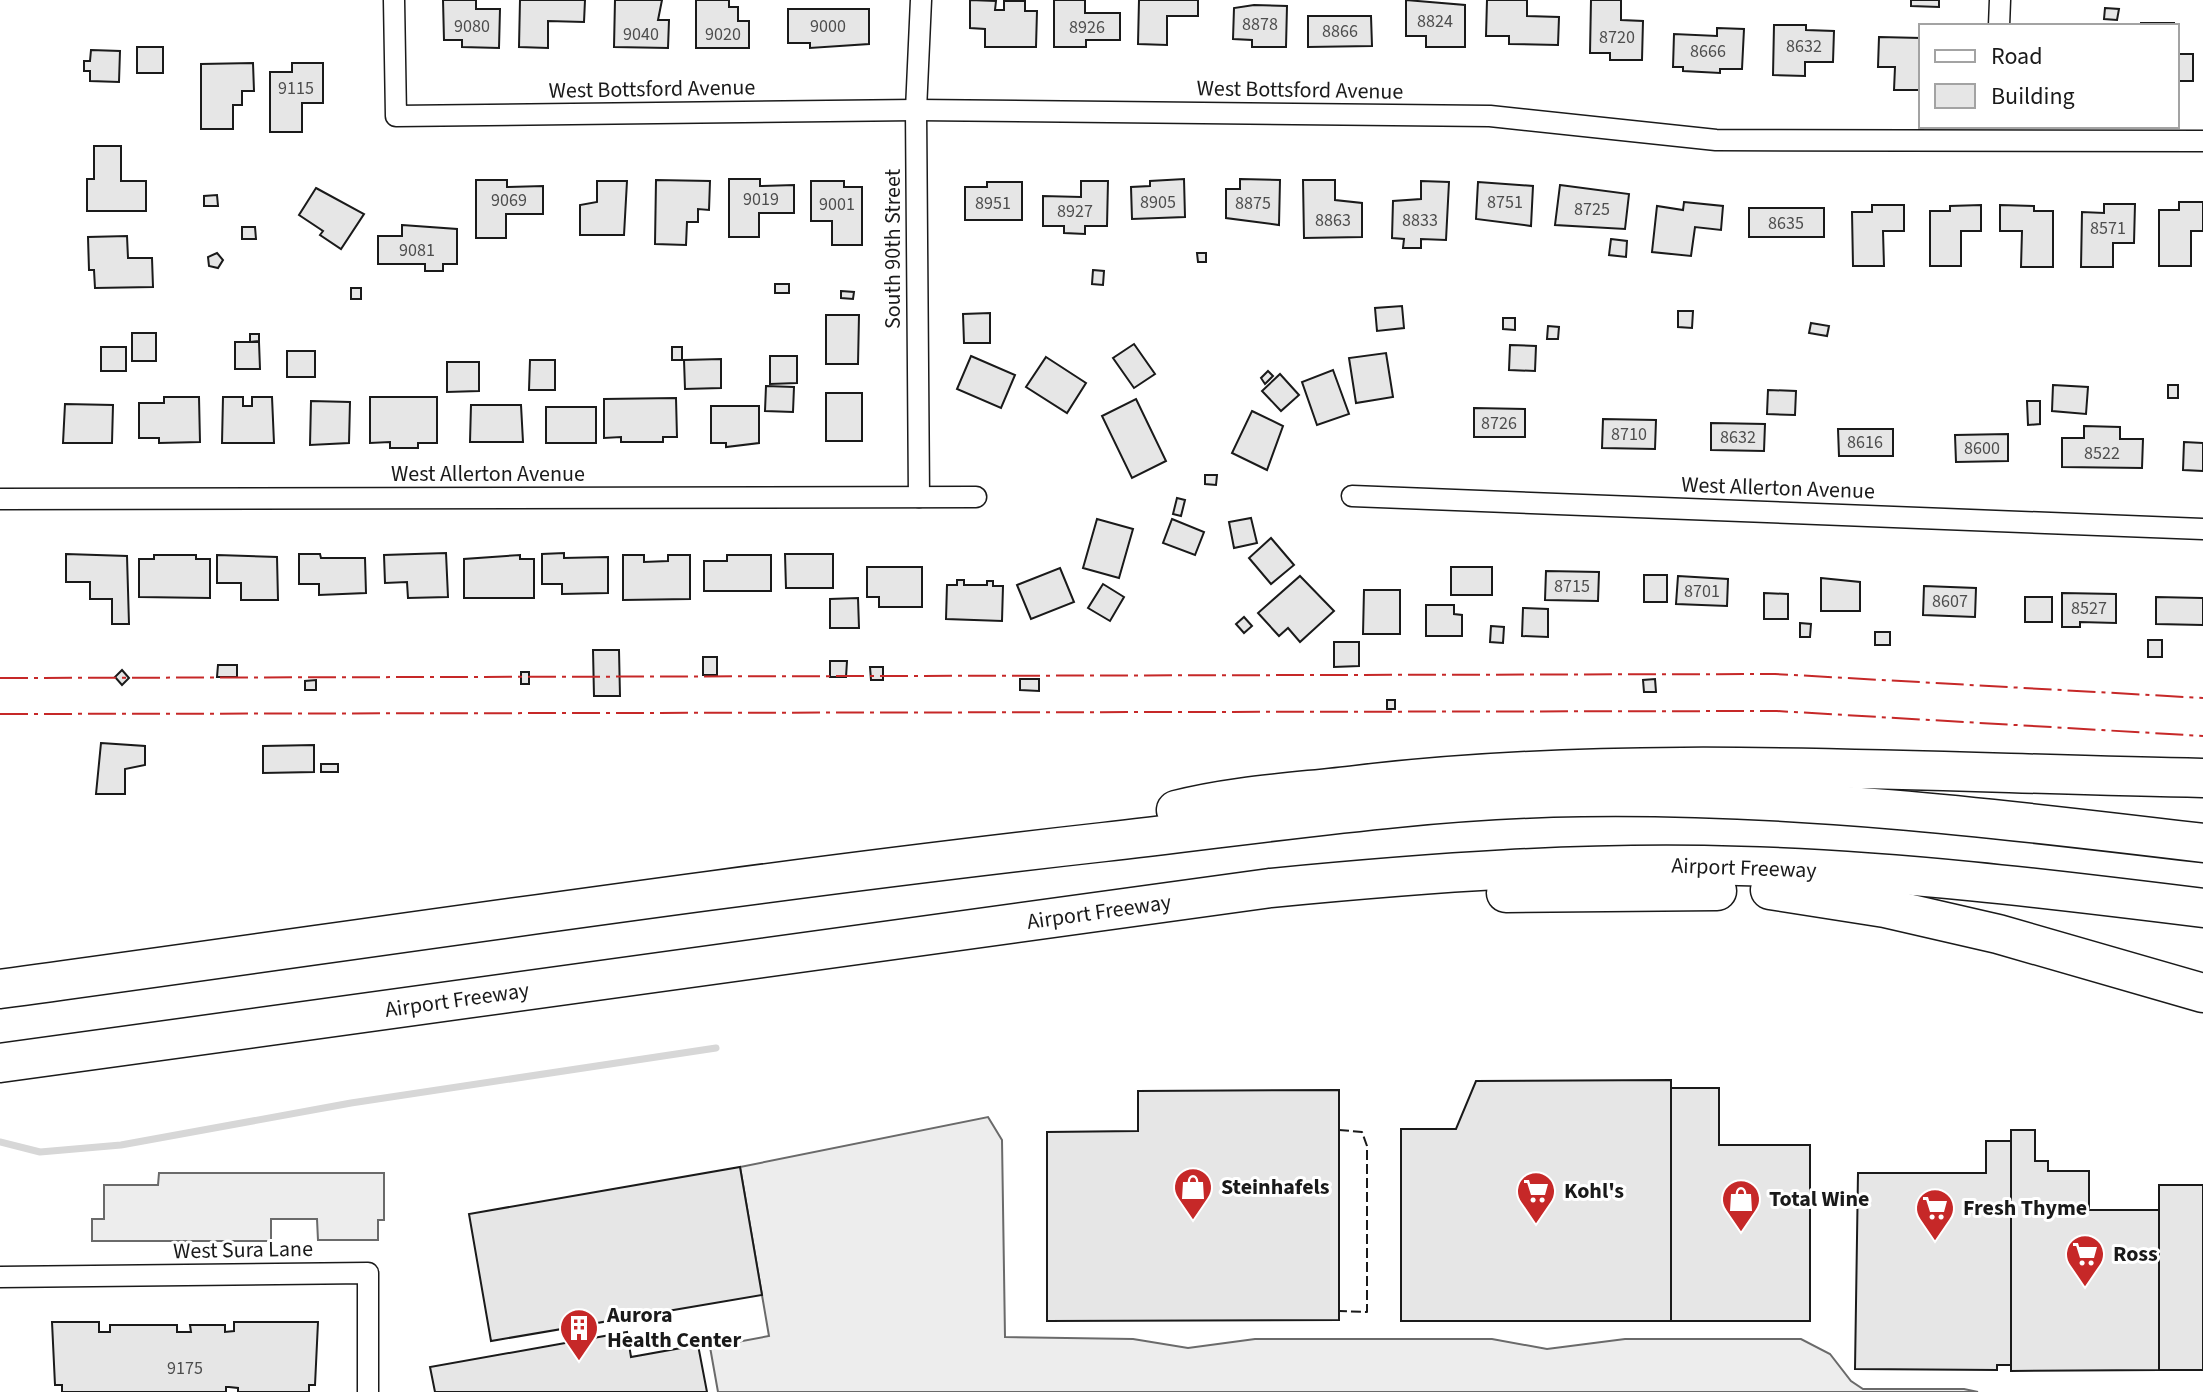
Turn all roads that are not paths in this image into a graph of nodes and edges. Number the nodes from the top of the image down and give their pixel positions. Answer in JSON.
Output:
{"nodes":[{"id":1,"x":394,"y":0,"type":"edge"},
{"id":2,"x":921,"y":0,"type":"edge"},
{"id":3,"x":2000,"y":0,"type":"edge"},
{"id":4,"x":1999,"y":24,"type":"edge"},
{"id":5,"x":916,"y":110,"type":"junction"},
{"id":6,"x":1998,"y":133,"type":"edge"},
{"id":7,"x":2203,"y":141,"type":"edge"},
{"id":8,"x":1352,"y":496,"type":"dead end"},
{"id":9,"x":919,"y":497,"type":"junction"},
{"id":10,"x":976,"y":497,"type":"dead end"},
{"id":11,"x":0,"y":499,"type":"edge"},
{"id":12,"x":2203,"y":529,"type":"edge"},
{"id":13,"x":2203,"y":778,"type":"edge"},
{"id":14,"x":2203,"y":843,"type":"edge"},
{"id":15,"x":1007,"y":853,"type":"junction"},
{"id":16,"x":1419,"y":874,"type":"junction"},
{"id":17,"x":2203,"y":908,"type":"edge"},
{"id":18,"x":0,"y":989,"type":"edge"},
{"id":19,"x":2203,"y":993,"type":"edge"},
{"id":20,"x":0,"y":1063,"type":"edge"},
{"id":21,"x":0,"y":1277,"type":"edge"},
{"id":22,"x":368,"y":1392,"type":"edge"}],
"edges":[{"from":1,"to":5,"type":"street","name":"West Bottsford Avenue"},
{"from":2,"to":5,"type":"street","name":"South 90th Street"},
{"from":3,"to":4,"type":"street"},
{"from":5,"to":6,"type":"street","name":"West Bottsford Avenue"},
{"from":5,"to":9,"type":"street","name":"South 90th Street"},
{"from":6,"to":7,"type":"street","name":"West Bottsford Avenue"},
{"from":8,"to":12,"type":"street","name":"West Allerton Avenue"},
{"from":9,"to":10,"type":"street","name":"West Allerton Avenue"},
{"from":9,"to":11,"type":"street","name":"West Allerton Avenue"},
{"from":13,"to":15,"type":"highway"},
{"from":14,"to":15,"type":"highway"},
{"from":15,"to":18,"type":"highway"},
{"from":16,"to":17,"type":"highway","name":"Airport Freeway"},
{"from":16,"to":19,"type":"highway"},
{"from":16,"to":20,"type":"highway","name":"Airport Freeway"},
{"from":21,"to":22,"type":"street","name":"West Sura Lane"}]}
